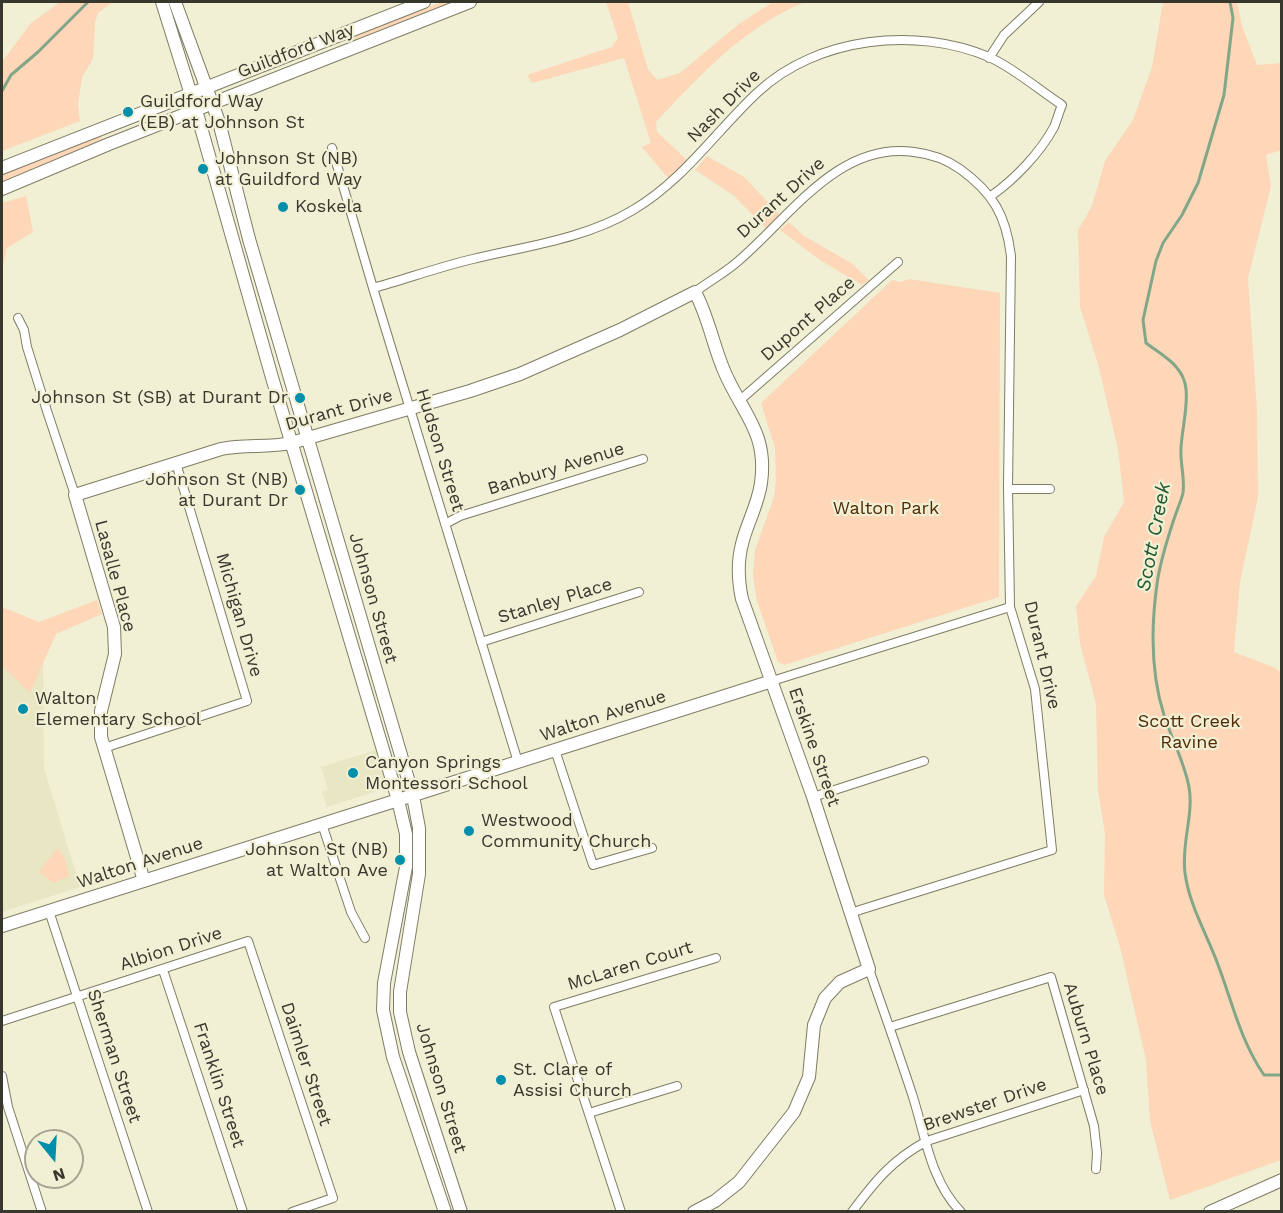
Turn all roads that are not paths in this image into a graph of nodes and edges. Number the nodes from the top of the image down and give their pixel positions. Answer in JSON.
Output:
{"nodes":[{"id":1,"x":162,"y":2,"type":"edge"},
{"id":2,"x":175,"y":2,"type":"edge"},
{"id":3,"x":424,"y":2,"type":"edge"},
{"id":4,"x":470,"y":2,"type":"edge"},
{"id":5,"x":1039,"y":2,"type":"edge"},
{"id":6,"x":989,"y":58,"type":"junction"},
{"id":7,"x":207,"y":88,"type":"junction"},
{"id":8,"x":191,"y":94,"type":"junction"},
{"id":9,"x":213,"y":103,"type":"junction"},
{"id":10,"x":196,"y":110,"type":"junction"},
{"id":11,"x":332,"y":148,"type":"dead end"},
{"id":12,"x":2,"y":168,"type":"edge"},
{"id":13,"x":2,"y":189,"type":"edge"},
{"id":14,"x":991,"y":196,"type":"junction"},
{"id":15,"x":898,"y":262,"type":"dead end"},
{"id":16,"x":373,"y":288,"type":"junction"},
{"id":17,"x":695,"y":292,"type":"junction"},
{"id":18,"x":18,"y":318,"type":"dead end"},
{"id":19,"x":739,"y":401,"type":"junction"},
{"id":20,"x":410,"y":409,"type":"junction"},
{"id":21,"x":308,"y":439,"type":"junction"},
{"id":22,"x":291,"y":443,"type":"junction"},
{"id":23,"x":643,"y":459,"type":"dead end"},
{"id":24,"x":176,"y":463,"type":"junction"},
{"id":25,"x":1009,"y":489,"type":"junction"},
{"id":26,"x":1050,"y":489,"type":"dead end"},
{"id":27,"x":75,"y":495,"type":"junction"},
{"id":28,"x":445,"y":524,"type":"junction"},
{"id":29,"x":639,"y":592,"type":"dead end"},
{"id":30,"x":1010,"y":607,"type":"junction"},
{"id":31,"x":482,"y":642,"type":"junction"},
{"id":32,"x":772,"y":681,"type":"junction"},
{"id":33,"x":104,"y":748,"type":"junction"},
{"id":34,"x":555,"y":750,"type":"junction"},
{"id":35,"x":924,"y":761,"type":"dead end"},
{"id":36,"x":519,"y":762,"type":"junction"},
{"id":37,"x":413,"y":795,"type":"junction"},
{"id":38,"x":813,"y":797,"type":"junction"},
{"id":39,"x":398,"y":800,"type":"junction"},
{"id":40,"x":322,"y":824,"type":"junction"},
{"id":41,"x":652,"y":848,"type":"dead end"},
{"id":42,"x":144,"y":881,"type":"junction"},
{"id":43,"x":49,"y":911,"type":"junction"},
{"id":44,"x":850,"y":913,"type":"junction"},
{"id":45,"x":2,"y":927,"type":"edge"},
{"id":46,"x":365,"y":938,"type":"dead end"},
{"id":47,"x":249,"y":941,"type":"joint"},
{"id":48,"x":716,"y":958,"type":"dead end"},
{"id":49,"x":869,"y":969,"type":"junction"},
{"id":50,"x":164,"y":970,"type":"junction"},
{"id":51,"x":77,"y":997,"type":"junction"},
{"id":52,"x":2,"y":1021,"type":"edge"},
{"id":53,"x":890,"y":1027,"type":"junction"},
{"id":54,"x":2,"y":1076,"type":"edge"},
{"id":55,"x":677,"y":1086,"type":"dead end"},
{"id":56,"x":1084,"y":1090,"type":"junction"},
{"id":57,"x":589,"y":1113,"type":"junction"},
{"id":58,"x":927,"y":1142,"type":"junction"},
{"id":59,"x":1096,"y":1169,"type":"dead end"},
{"id":60,"x":1280,"y":1181,"type":"edge"},
{"id":61,"x":42,"y":1212,"type":"edge"},
{"id":62,"x":148,"y":1212,"type":"edge"},
{"id":63,"x":243,"y":1212,"type":"edge"},
{"id":64,"x":292,"y":1212,"type":"edge"},
{"id":65,"x":445,"y":1212,"type":"edge"},
{"id":66,"x":461,"y":1212,"type":"edge"},
{"id":67,"x":621,"y":1212,"type":"edge"},
{"id":68,"x":694,"y":1212,"type":"edge"},
{"id":69,"x":852,"y":1212,"type":"edge"},
{"id":70,"x":961,"y":1212,"type":"edge"},
{"id":71,"x":1210,"y":1212,"type":"edge"}],
"edges":[{"from":1,"to":8,"type":"main road","name":"Johnson Street"},
{"from":2,"to":7,"type":"main road","name":"Johnson Street"},
{"from":3,"to":7,"type":"main road","name":"Guildford Way"},
{"from":4,"to":9,"type":"main road","name":"Guildford Way"},
{"from":5,"to":6,"type":"street"},
{"from":6,"to":14,"type":"street","name":"Nash Drive"},
{"from":6,"to":16,"type":"street","name":"Nash Drive"},
{"from":7,"to":8,"type":"main road","name":"Guildford Way"},
{"from":7,"to":9,"type":"main road","name":"Johnson Street"},
{"from":8,"to":10,"type":"main road","name":"Johnson Street"},
{"from":8,"to":12,"type":"main road","name":"Guildford Way"},
{"from":9,"to":10,"type":"main road","name":"Guildford Way"},
{"from":9,"to":21,"type":"main road","name":"Johnson Street"},
{"from":10,"to":13,"type":"main road","name":"Guildford Way"},
{"from":10,"to":22,"type":"main road","name":"Johnson Street"},
{"from":11,"to":16,"type":"street","name":"Hudson Street"},
{"from":14,"to":17,"type":"street","name":"Durant Drive"},
{"from":14,"to":25,"type":"street","name":"Durant Drive"},
{"from":15,"to":19,"type":"street","name":"Dupont Place"},
{"from":16,"to":20,"type":"street","name":"Hudson Street"},
{"from":17,"to":19,"type":"main road","name":"Erskine Street"},
{"from":17,"to":20,"type":"main road","name":"Durant Drive"},
{"from":18,"to":27,"type":"street","name":"Lasalle Place"},
{"from":19,"to":32,"type":"main road","name":"Erskine Street"},
{"from":20,"to":21,"type":"main road","name":"Durant Drive"},
{"from":20,"to":28,"type":"street","name":"Hudson Street"},
{"from":21,"to":22,"type":"main road","name":"Durant Drive"},
{"from":21,"to":37,"type":"main road","name":"Johnson Street"},
{"from":22,"to":24,"type":"main road","name":"Durant Drive"},
{"from":22,"to":39,"type":"main road","name":"Johnson Street"},
{"from":23,"to":28,"type":"street","name":"Banbury Avenue"},
{"from":24,"to":27,"type":"main road","name":"Durant Drive"},
{"from":24,"to":33,"type":"street","name":"Michigan Drive"},
{"from":25,"to":26,"type":"street"},
{"from":25,"to":30,"type":"street","name":"Durant Drive"},
{"from":27,"to":33,"type":"main road","name":"Lasalle Place"},
{"from":28,"to":31,"type":"street","name":"Hudson Street"},
{"from":29,"to":31,"type":"street","name":"Stanley Place"},
{"from":30,"to":32,"type":"street","name":"Walton Avenue"},
{"from":30,"to":44,"type":"street","name":"Durant Drive"},
{"from":31,"to":36,"type":"street","name":"Hudson Street"},
{"from":32,"to":34,"type":"main road","name":"Walton Avenue"},
{"from":32,"to":38,"type":"main road","name":"Erskine Street"},
{"from":33,"to":42,"type":"main road","name":"Lasalle Place"},
{"from":34,"to":36,"type":"main road","name":"Walton Avenue"},
{"from":34,"to":41,"type":"street"},
{"from":35,"to":38,"type":"street"},
{"from":36,"to":37,"type":"main road","name":"Walton Avenue"},
{"from":37,"to":39,"type":"main road","name":"Walton Avenue"},
{"from":37,"to":66,"type":"main road","name":"Johnson Street"},
{"from":38,"to":44,"type":"main road","name":"Erskine Street"},
{"from":39,"to":40,"type":"main road","name":"Walton Avenue"},
{"from":39,"to":65,"type":"main road","name":"Johnson Street"},
{"from":40,"to":42,"type":"main road","name":"Walton Avenue"},
{"from":40,"to":46,"type":"street"},
{"from":42,"to":43,"type":"main road","name":"Walton Avenue"},
{"from":43,"to":45,"type":"main road","name":"Walton Avenue"},
{"from":43,"to":51,"type":"street","name":"Sherman Street"},
{"from":44,"to":49,"type":"main road","name":"Erskine Street"},
{"from":47,"to":50,"type":"street","name":"Albion Drive"},
{"from":47,"to":64,"type":"street","name":"Daimler Street"},
{"from":48,"to":57,"type":"street","name":"McLaren Court"},
{"from":49,"to":53,"type":"street","name":"Erskine Street"},
{"from":49,"to":68,"type":"main road"},
{"from":50,"to":51,"type":"street","name":"Albion Drive"},
{"from":50,"to":63,"type":"street","name":"Franklin Street"},
{"from":51,"to":52,"type":"street","name":"Albion Drive"},
{"from":51,"to":62,"type":"street","name":"Sherman Street"},
{"from":53,"to":56,"type":"street","name":"Auburn Place"},
{"from":53,"to":58,"type":"street","name":"Erskine Street"},
{"from":54,"to":61,"type":"street"},
{"from":55,"to":57,"type":"street"},
{"from":56,"to":58,"type":"street","name":"Brewster Drive"},
{"from":56,"to":59,"type":"street","name":"Auburn Place"},
{"from":57,"to":67,"type":"street"},
{"from":58,"to":69,"type":"street","name":"Brewster Drive"},
{"from":58,"to":70,"type":"street","name":"Erskine Street"},
{"from":60,"to":71,"type":"main road"}]}
